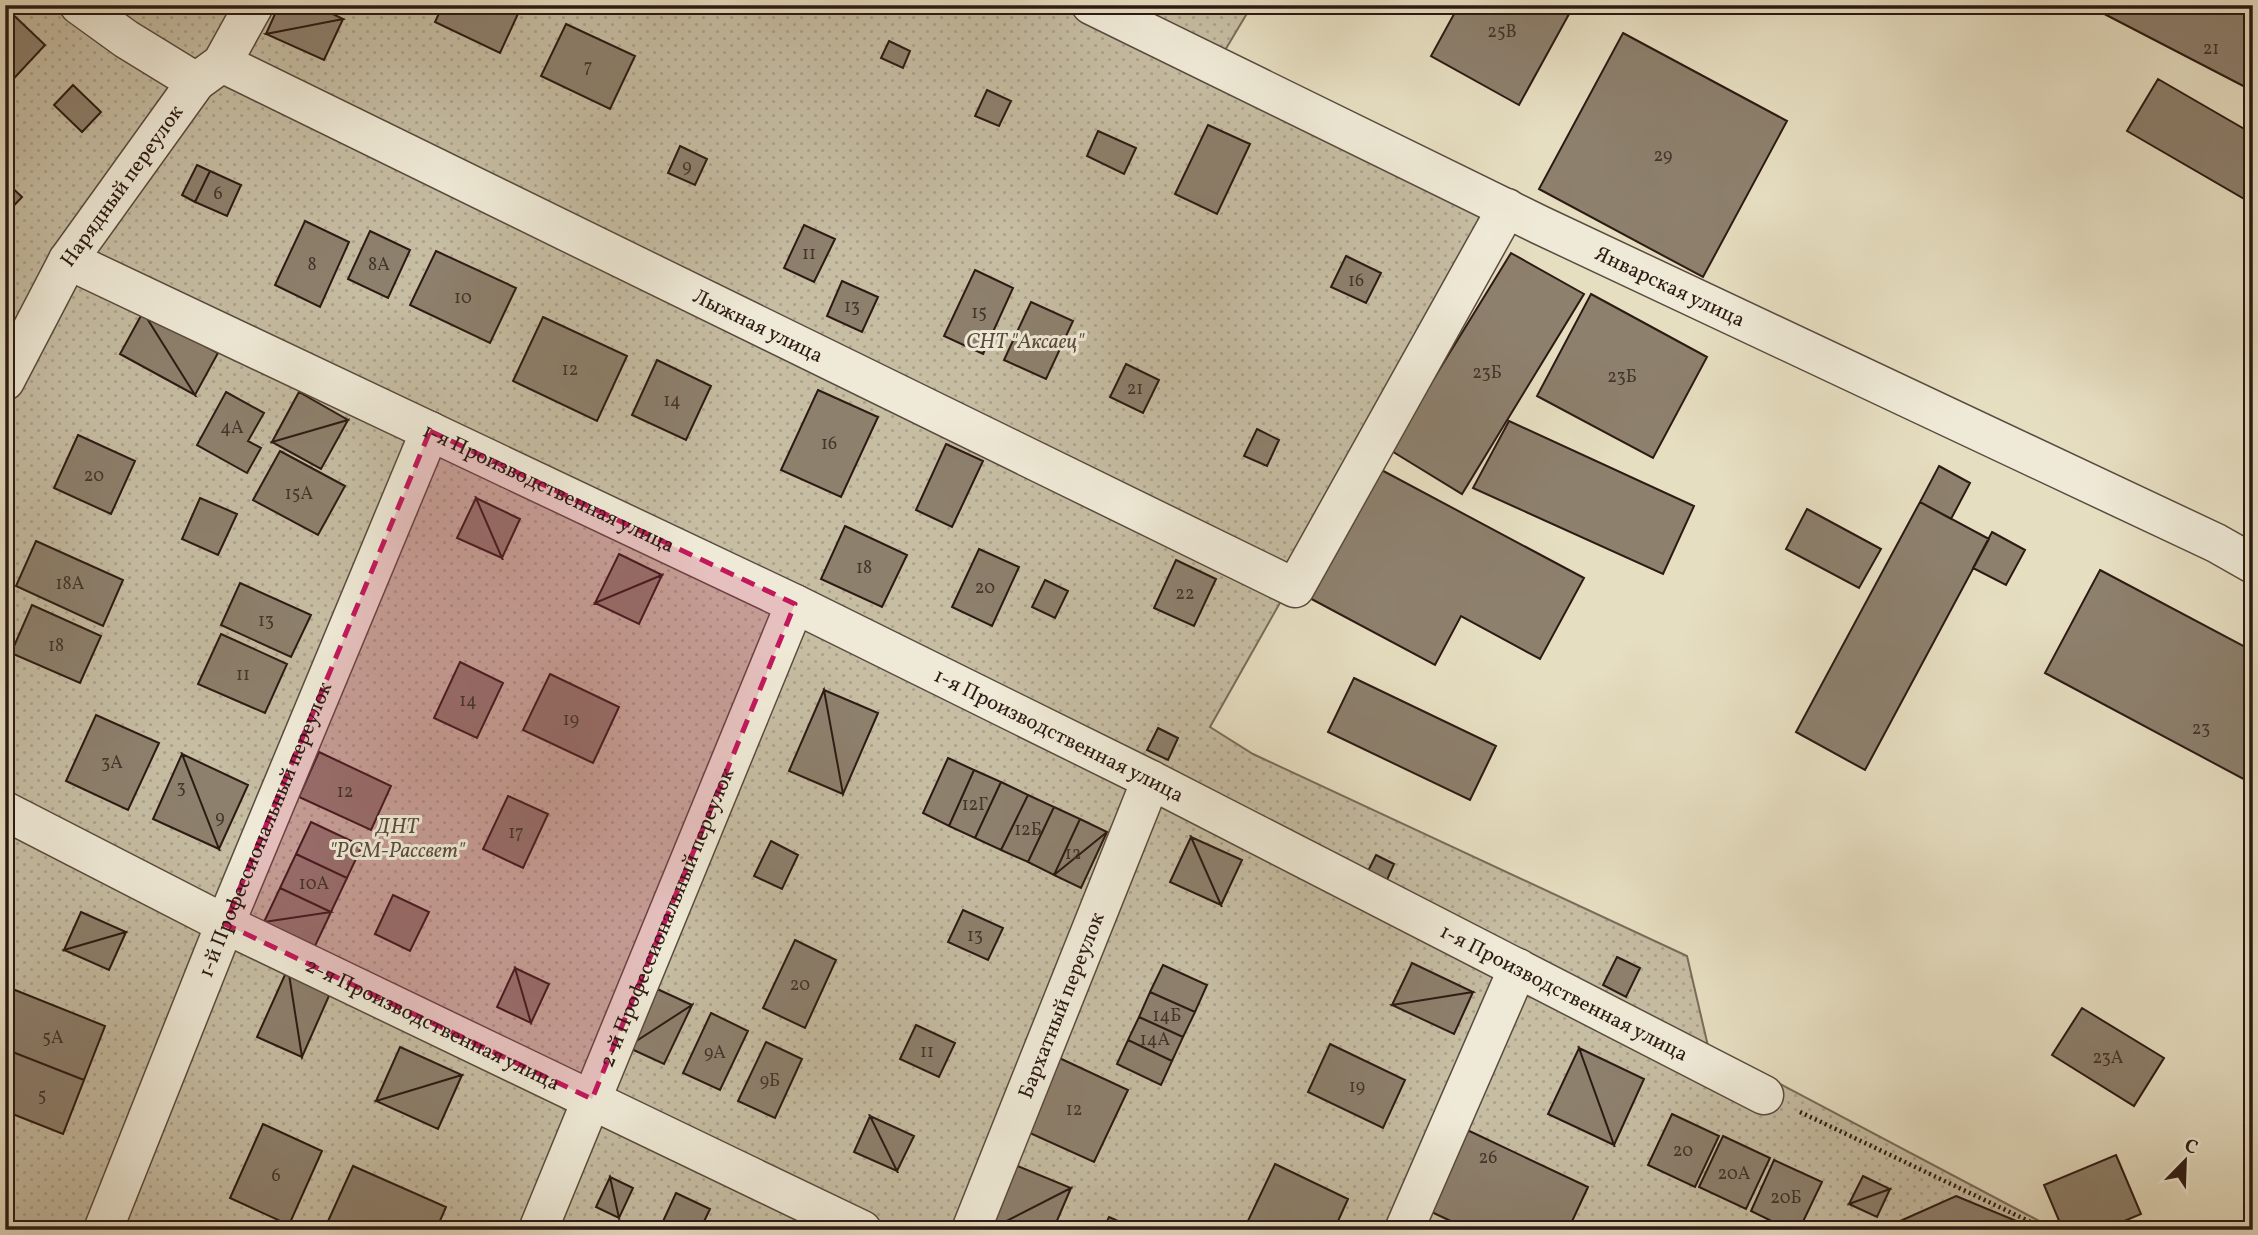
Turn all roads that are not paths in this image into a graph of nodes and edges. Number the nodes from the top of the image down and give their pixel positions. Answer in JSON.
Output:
{"nodes":[{"id":1,"x":79,"y":5,"type":"edge"},
{"id":2,"x":254,"y":5,"type":"edge"},
{"id":3,"x":1091,"y":5,"type":"edge"},
{"id":4,"x":209,"y":72,"type":"junction"},
{"id":5,"x":1507,"y":208,"type":"junction"},
{"id":6,"x":68,"y":260,"type":"junction"},
{"id":7,"x":5,"y":381,"type":"edge"},
{"id":8,"x":430,"y":431,"type":"junction"},
{"id":9,"x":2253,"y":564,"type":"edge"},
{"id":10,"x":795,"y":604,"type":"junction"},
{"id":11,"x":1151,"y":780,"type":"junction"},
{"id":12,"x":5,"y":811,"type":"edge"},
{"id":13,"x":225,"y":924,"type":"junction"},
{"id":14,"x":1518,"y":968,"type":"junction"},
{"id":15,"x":1764,"y":1095,"type":"road end"},
{"id":16,"x":592,"y":1099,"type":"junction"},
{"id":17,"x":103,"y":1230,"type":"edge"},
{"id":18,"x":538,"y":1230,"type":"edge"},
{"id":19,"x":862,"y":1230,"type":"edge"},
{"id":20,"x":971,"y":1230,"type":"edge"},
{"id":21,"x":1404,"y":1230,"type":"edge"}],
"edges":[{"from":1,"to":4,"type":"street","name":"Лыжная улица"},
{"from":2,"to":4,"type":"street","name":"Нарядный переулок"},
{"from":3,"to":5,"type":"street","name":"Январская улица"},
{"from":4,"to":5,"type":"street","name":"Лыжная улица"},
{"from":4,"to":6,"type":"street","name":"Нарядный переулок"},
{"from":5,"to":9,"type":"street","name":"Январская улица"},
{"from":6,"to":7,"type":"street","name":"Нарядный переулок"},
{"from":6,"to":8,"type":"street","name":"1-я Производственная улица"},
{"from":8,"to":10,"type":"street","name":"1-я Производственная улица"},
{"from":8,"to":13,"type":"street","name":"1-й Профессиональный переулок"},
{"from":10,"to":11,"type":"street","name":"1-я Производственная улица"},
{"from":10,"to":16,"type":"street","name":"2-й Профессиональный переулок"},
{"from":11,"to":14,"type":"street","name":"1-я Производственная улица"},
{"from":11,"to":20,"type":"street","name":"Бархатный переулок"},
{"from":12,"to":13,"type":"street","name":"2-я Производственная улица"},
{"from":13,"to":16,"type":"street","name":"2-я Производственная улица"},
{"from":13,"to":17,"type":"street","name":"1-й Профессиональный переулок"},
{"from":14,"to":15,"type":"street","name":"1-я Производственная улица"},
{"from":14,"to":21,"type":"street"},
{"from":16,"to":18,"type":"street","name":"2-й Профессиональный переулок"},
{"from":16,"to":19,"type":"street","name":"2-я Производственная улица"}]}
